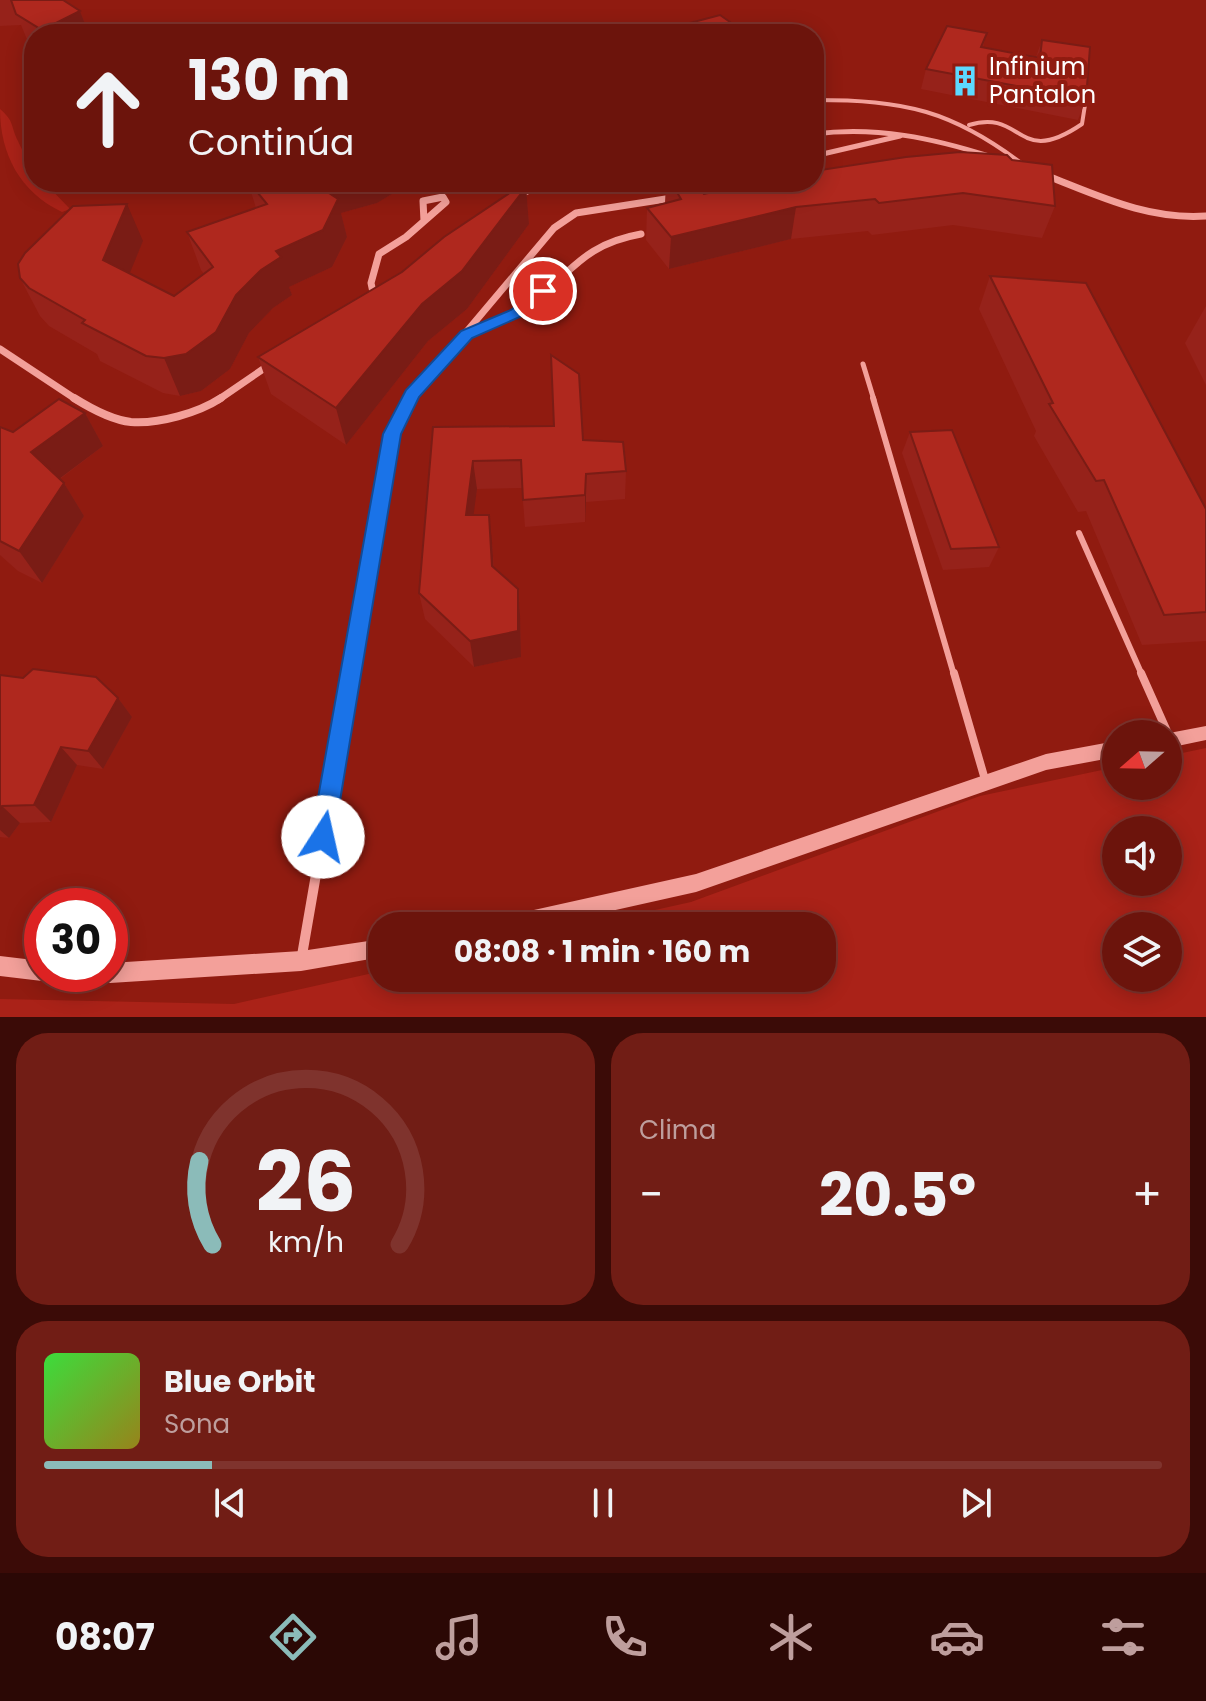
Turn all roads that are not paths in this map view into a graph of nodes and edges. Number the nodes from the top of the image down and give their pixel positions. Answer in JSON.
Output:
{"nodes":[{"id":1,"x":1087,"y":92,"type":"edge"},
{"id":2,"x":824,"y":100,"type":"edge"},
{"id":3,"x":969,"y":125,"type":"junction"},
{"id":4,"x":824,"y":132,"type":"edge"},
{"id":5,"x":905,"y":135,"type":"junction"},
{"id":6,"x":824,"y":154,"type":"edge"},
{"id":7,"x":1028,"y":168,"type":"joint"},
{"id":8,"x":1041,"y":173,"type":"edge"},
{"id":9,"x":524,"y":192,"type":"edge"},
{"id":10,"x":704,"y":192,"type":"edge"},
{"id":11,"x":505,"y":201,"type":"edge"},
{"id":12,"x":1206,"y":216,"type":"edge"},
{"id":13,"x":424,"y":221,"type":"dead end"},
{"id":14,"x":641,"y":234,"type":"dead end"},
{"id":15,"x":387,"y":299,"type":"edge"},
{"id":16,"x":466,"y":335,"type":"junction"},
{"id":17,"x":0,"y":349,"type":"edge"},
{"id":18,"x":275,"y":361,"type":"edge"},
{"id":19,"x":863,"y":364,"type":"dead end"},
{"id":20,"x":1079,"y":533,"type":"dead end"},
{"id":21,"x":1160,"y":720,"type":"edge"},
{"id":22,"x":1206,"y":733,"type":"edge"},
{"id":23,"x":1182,"y":738,"type":"edge"},
{"id":24,"x":1102,"y":752,"type":"edge"},
{"id":25,"x":986,"y":783,"type":"junction"},
{"id":26,"x":565,"y":912,"type":"edge"},
{"id":27,"x":368,"y":950,"type":"edge"},
{"id":28,"x":301,"y":961,"type":"junction"},
{"id":29,"x":0,"y":966,"type":"edge"},
{"id":30,"x":24,"y":969,"type":"edge"},
{"id":31,"x":128,"y":972,"type":"edge"}],
"edges":[{"from":1,"to":3,"type":"lane"},
{"from":2,"to":3,"type":"lane"},
{"from":3,"to":7,"type":"lane"},
{"from":4,"to":5,"type":"street"},
{"from":5,"to":6,"type":"street"},
{"from":5,"to":7,"type":"street"},
{"from":8,"to":12,"type":"street"},
{"from":9,"to":11,"type":"street"},
{"from":10,"to":16,"type":"street"},
{"from":13,"to":15,"type":"street"},
{"from":14,"to":16,"type":"street"},
{"from":16,"to":28,"type":"street"},
{"from":17,"to":18,"type":"street"},
{"from":19,"to":25,"type":"lane"},
{"from":20,"to":21,"type":"lane"},
{"from":22,"to":23,"type":"street"},
{"from":24,"to":25,"type":"street"},
{"from":25,"to":26,"type":"street"},
{"from":27,"to":28,"type":"street"},
{"from":28,"to":31,"type":"street"},
{"from":29,"to":30,"type":"street"}]}
